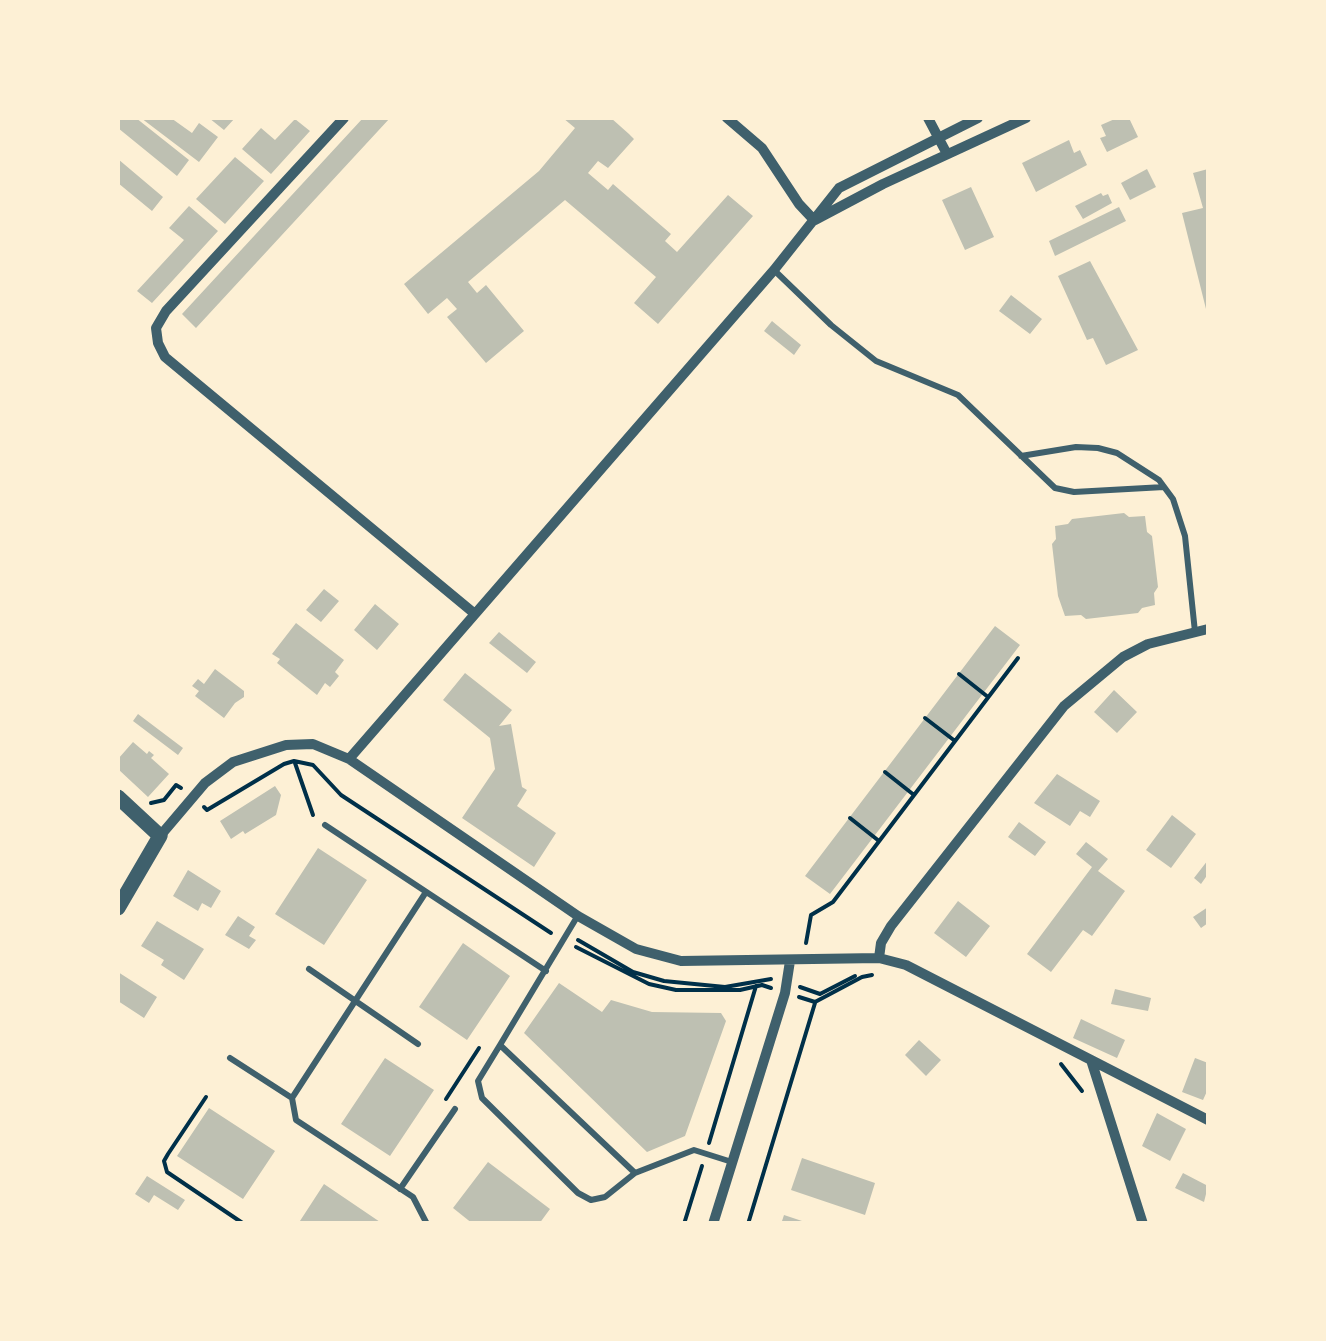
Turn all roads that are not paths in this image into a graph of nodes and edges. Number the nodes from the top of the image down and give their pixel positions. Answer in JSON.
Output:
{"nodes":[{"id":1,"x":344,"y":118,"type":"edge"},
{"id":2,"x":727,"y":118,"type":"edge"},
{"id":3,"x":928,"y":118,"type":"edge"},
{"id":4,"x":978,"y":118,"type":"edge"},
{"id":5,"x":1026,"y":118,"type":"edge"},
{"id":6,"x":938,"y":136,"type":"junction"},
{"id":7,"x":947,"y":154,"type":"junction"},
{"id":8,"x":814,"y":220,"type":"junction"},
{"id":9,"x":774,"y":270,"type":"junction"},
{"id":10,"x":1020,"y":456,"type":"junction"},
{"id":11,"x":1164,"y":487,"type":"junction"},
{"id":12,"x":474,"y":614,"type":"junction"},
{"id":13,"x":1208,"y":629,"type":"edge"},
{"id":14,"x":1196,"y":632,"type":"junction"},
{"id":15,"x":348,"y":759,"type":"junction"},
{"id":16,"x":118,"y":797,"type":"edge"},
{"id":17,"x":326,"y":825,"type":"road end"},
{"id":18,"x":160,"y":836,"type":"junction"},
{"id":19,"x":426,"y":892,"type":"junction"},
{"id":20,"x":118,"y":908,"type":"edge"},
{"id":21,"x":578,"y":916,"type":"junction"},
{"id":22,"x":879,"y":958,"type":"junction"},
{"id":23,"x":790,"y":961,"type":"junction"},
{"id":24,"x":309,"y":969,"type":"dead end"},
{"id":25,"x":546,"y":970,"type":"junction"},
{"id":26,"x":355,"y":1000,"type":"junction"},
{"id":27,"x":418,"y":1044,"type":"dead end"},
{"id":28,"x":500,"y":1046,"type":"junction"},
{"id":29,"x":230,"y":1058,"type":"dead end"},
{"id":30,"x":1091,"y":1060,"type":"junction"},
{"id":31,"x":292,"y":1098,"type":"junction"},
{"id":32,"x":455,"y":1109,"type":"dead end"},
{"id":33,"x":1208,"y":1120,"type":"edge"},
{"id":34,"x":732,"y":1162,"type":"junction"},
{"id":35,"x":635,"y":1173,"type":"junction"},
{"id":36,"x":400,"y":1189,"type":"junction"},
{"id":37,"x":427,"y":1224,"type":"edge"},
{"id":38,"x":713,"y":1224,"type":"edge"},
{"id":39,"x":1143,"y":1224,"type":"edge"}],
"edges":[{"from":1,"to":12,"type":"street"},
{"from":2,"to":8,"type":"street"},
{"from":3,"to":6,"type":"street"},
{"from":4,"to":6,"type":"street"},
{"from":5,"to":7,"type":"street"},
{"from":6,"to":7,"type":"street"},
{"from":6,"to":8,"type":"street"},
{"from":7,"to":8,"type":"street"},
{"from":8,"to":9,"type":"street"},
{"from":9,"to":10,"type":"lane"},
{"from":9,"to":12,"type":"street"},
{"from":10,"to":11,"type":"lane"},
{"from":10,"to":11,"type":"lane"},
{"from":11,"to":14,"type":"lane"},
{"from":12,"to":15,"type":"street"},
{"from":13,"to":14,"type":"street"},
{"from":14,"to":22,"type":"street"},
{"from":15,"to":18,"type":"street"},
{"from":15,"to":21,"type":"street"},
{"from":16,"to":18,"type":"street"},
{"from":17,"to":19,"type":"lane"},
{"from":18,"to":20,"type":"street"},
{"from":19,"to":25,"type":"lane"},
{"from":19,"to":26,"type":"lane"},
{"from":21,"to":23,"type":"street"},
{"from":21,"to":25,"type":"lane"},
{"from":22,"to":23,"type":"street"},
{"from":22,"to":30,"type":"street"},
{"from":23,"to":34,"type":"street"},
{"from":24,"to":26,"type":"lane"},
{"from":25,"to":28,"type":"lane"},
{"from":26,"to":27,"type":"lane"},
{"from":26,"to":31,"type":"lane"},
{"from":28,"to":35,"type":"lane"},
{"from":28,"to":35,"type":"lane"},
{"from":29,"to":31,"type":"lane"},
{"from":30,"to":33,"type":"street"},
{"from":30,"to":39,"type":"street"},
{"from":31,"to":36,"type":"lane"},
{"from":32,"to":36,"type":"lane"},
{"from":34,"to":35,"type":"lane"},
{"from":34,"to":38,"type":"street"},
{"from":36,"to":37,"type":"lane"}]}
